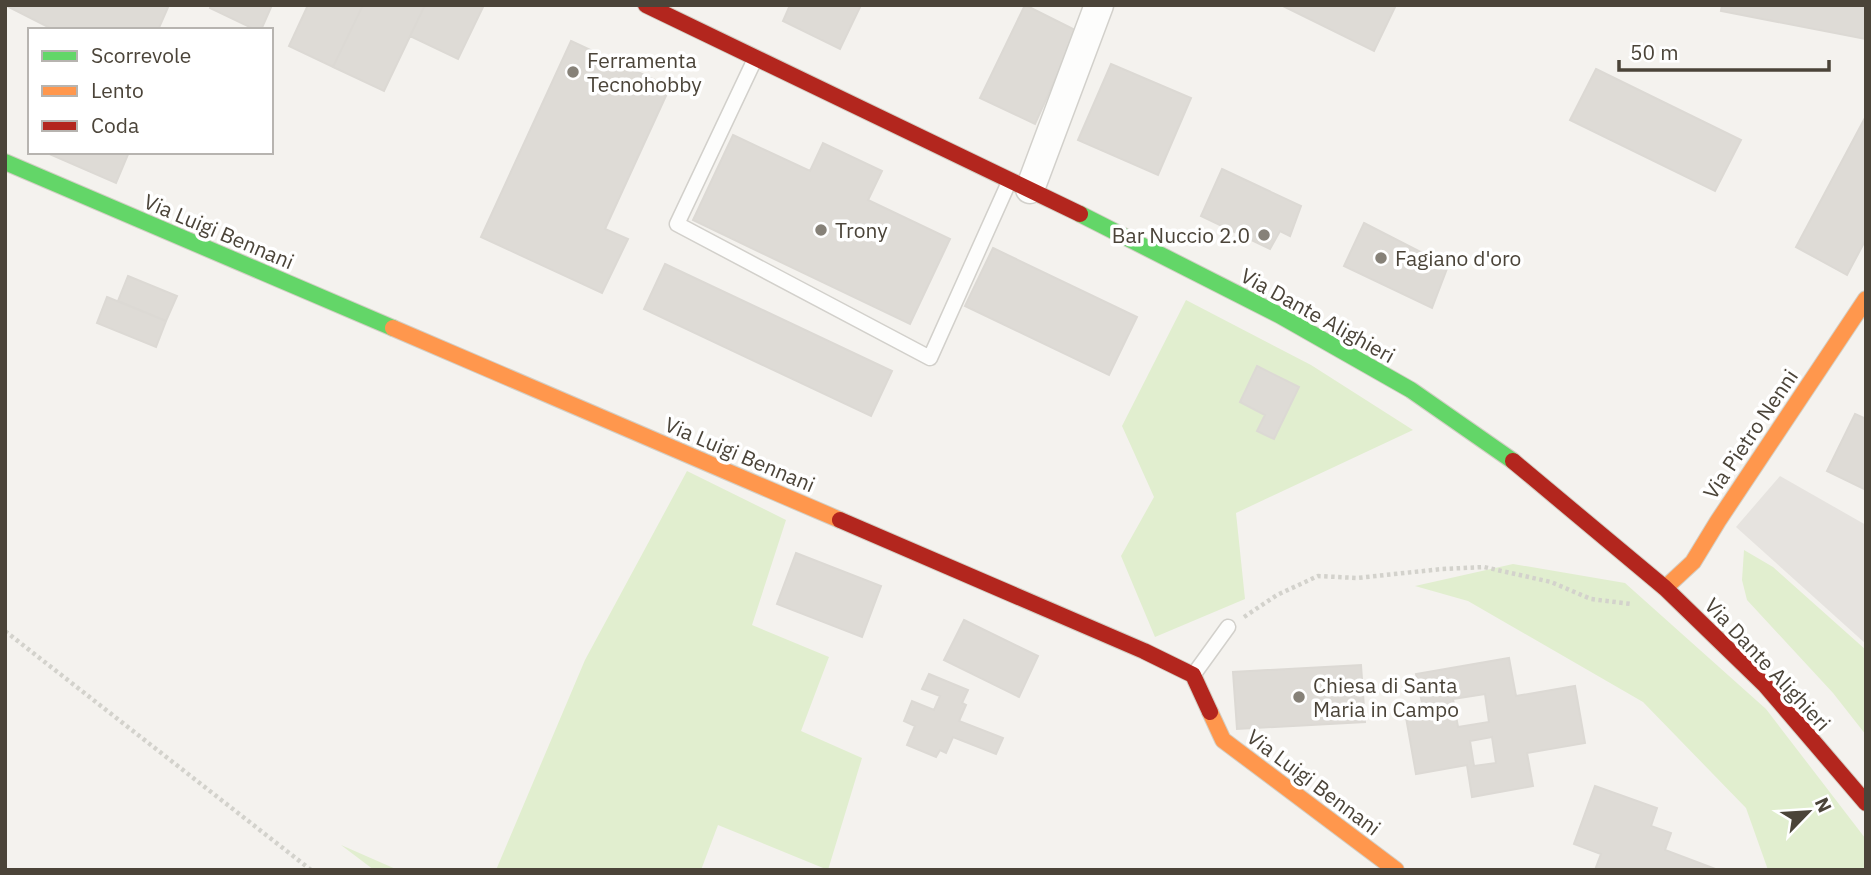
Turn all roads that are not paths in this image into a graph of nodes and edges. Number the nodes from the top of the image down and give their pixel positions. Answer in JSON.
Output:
{"nodes":[{"id":1,"x":1099,"y":5,"type":"edge"},
{"id":2,"x":649,"y":6,"type":"edge"},
{"id":3,"x":755,"y":58,"type":"junction"},
{"id":4,"x":5,"y":162,"type":"edge"},
{"id":5,"x":1020,"y":185,"type":"junction"},
{"id":6,"x":1866,"y":299,"type":"edge"},
{"id":7,"x":1665,"y":588,"type":"junction"},
{"id":8,"x":1228,"y":627,"type":"road end"},
{"id":9,"x":1194,"y":676,"type":"junction"},
{"id":10,"x":1866,"y":803,"type":"edge"},
{"id":11,"x":1396,"y":870,"type":"edge"}],
"edges":[{"from":1,"to":5,"type":"street"},
{"from":2,"to":3,"type":"street","name":"Via Dante Alighieri"},
{"from":3,"to":5,"type":"street","name":"Via Dante Alighieri"},
{"from":3,"to":5,"type":"lane"},
{"from":4,"to":9,"type":"street","name":"Via Luigi Bennani"},
{"from":5,"to":7,"type":"street","name":"Via Dante Alighieri"},
{"from":6,"to":7,"type":"street","name":"Via Pietro Nenni"},
{"from":7,"to":10,"type":"street","name":"Via Dante Alighieri"},
{"from":8,"to":9,"type":"lane"},
{"from":9,"to":11,"type":"street","name":"Via Luigi Bennani"}]}
